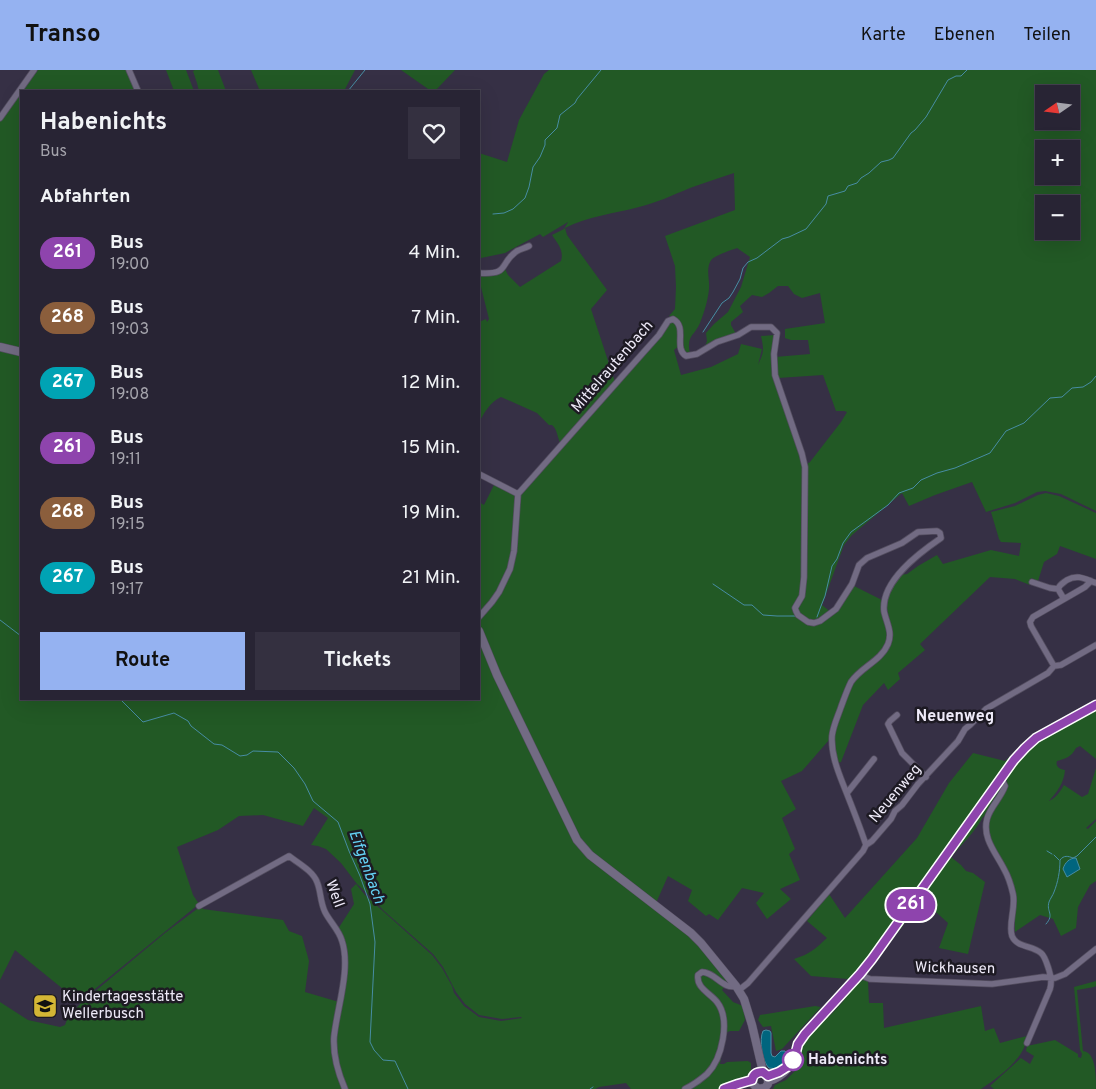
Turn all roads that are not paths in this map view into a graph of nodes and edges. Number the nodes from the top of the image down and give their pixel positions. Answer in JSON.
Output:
{"nodes":[{"id":1,"x":34,"y":70,"type":"edge"},
{"id":2,"x":129,"y":70,"type":"edge"},
{"id":3,"x":138,"y":90,"type":"edge"},
{"id":4,"x":0,"y":118,"type":"edge"},
{"id":5,"x":528,"y":246,"type":"dead end"},
{"id":6,"x":480,"y":273,"type":"edge"},
{"id":7,"x":0,"y":347,"type":"edge"},
{"id":8,"x":20,"y":352,"type":"edge"},
{"id":9,"x":480,"y":475,"type":"edge"},
{"id":10,"x":518,"y":494,"type":"junction"},
{"id":11,"x":1032,"y":582,"type":"dead end"},
{"id":12,"x":1093,"y":582,"type":"edge"},
{"id":13,"x":1058,"y":589,"type":"junction"},
{"id":14,"x":1064,"y":599,"type":"junction"},
{"id":15,"x":480,"y":616,"type":"edge"},
{"id":16,"x":480,"y":633,"type":"edge"},
{"id":17,"x":1096,"y":645,"type":"edge"},
{"id":18,"x":1054,"y":666,"type":"junction"},
{"id":19,"x":1096,"y":705,"type":"edge"},
{"id":20,"x":897,"y":715,"type":"dead end"},
{"id":21,"x":874,"y":759,"type":"dead end"},
{"id":22,"x":926,"y":777,"type":"junction"},
{"id":23,"x":1001,"y":778,"type":"junction"},
{"id":24,"x":847,"y":793,"type":"junction"},
{"id":25,"x":866,"y":845,"type":"junction"},
{"id":26,"x":199,"y":906,"type":"dead end"},
{"id":27,"x":1096,"y":949,"type":"edge"},
{"id":28,"x":860,"y":974,"type":"junction"},
{"id":29,"x":1051,"y":978,"type":"junction"},
{"id":30,"x":738,"y":988,"type":"junction"},
{"id":31,"x":1027,"y":1043,"type":"dead end"},
{"id":32,"x":761,"y":1082,"type":"edge"},
{"id":33,"x":345,"y":1089,"type":"edge"},
{"id":34,"x":685,"y":1089,"type":"edge"},
{"id":35,"x":724,"y":1089,"type":"edge"},
{"id":36,"x":733,"y":1089,"type":"edge"}],
"edges":[{"from":1,"to":4,"type":"street"},
{"from":2,"to":3,"type":"street"},
{"from":5,"to":6,"type":"street"},
{"from":7,"to":8,"type":"main road"},
{"from":9,"to":10,"type":"street"},
{"from":10,"to":15,"type":"street"},
{"from":10,"to":24,"type":"street","name":"Mittelrautenbach"},
{"from":11,"to":13,"type":"street"},
{"from":12,"to":13,"type":"street"},
{"from":12,"to":14,"type":"street"},
{"from":13,"to":14,"type":"street"},
{"from":14,"to":18,"type":"street"},
{"from":16,"to":30,"type":"main road"},
{"from":17,"to":18,"type":"street","name":"Neuenweg"},
{"from":18,"to":22,"type":"street","name":"Neuenweg"},
{"from":19,"to":23,"type":"main road"},
{"from":20,"to":22,"type":"street"},
{"from":21,"to":24,"type":"street"},
{"from":22,"to":25,"type":"street","name":"Neuenweg"},
{"from":23,"to":28,"type":"main road"},
{"from":23,"to":29,"type":"street"},
{"from":24,"to":25,"type":"street"},
{"from":25,"to":30,"type":"street","name":"Neuenweg"},
{"from":26,"to":33,"type":"street","name":"Well"},
{"from":27,"to":29,"type":"street","name":"Wickhausen"},
{"from":28,"to":29,"type":"street","name":"Wickhausen"},
{"from":28,"to":32,"type":"main road"},
{"from":29,"to":31,"type":"street"},
{"from":30,"to":32,"type":"main road"},
{"from":30,"to":34,"type":"street"},
{"from":32,"to":35,"type":"main road"},
{"from":32,"to":36,"type":"main road"}]}
